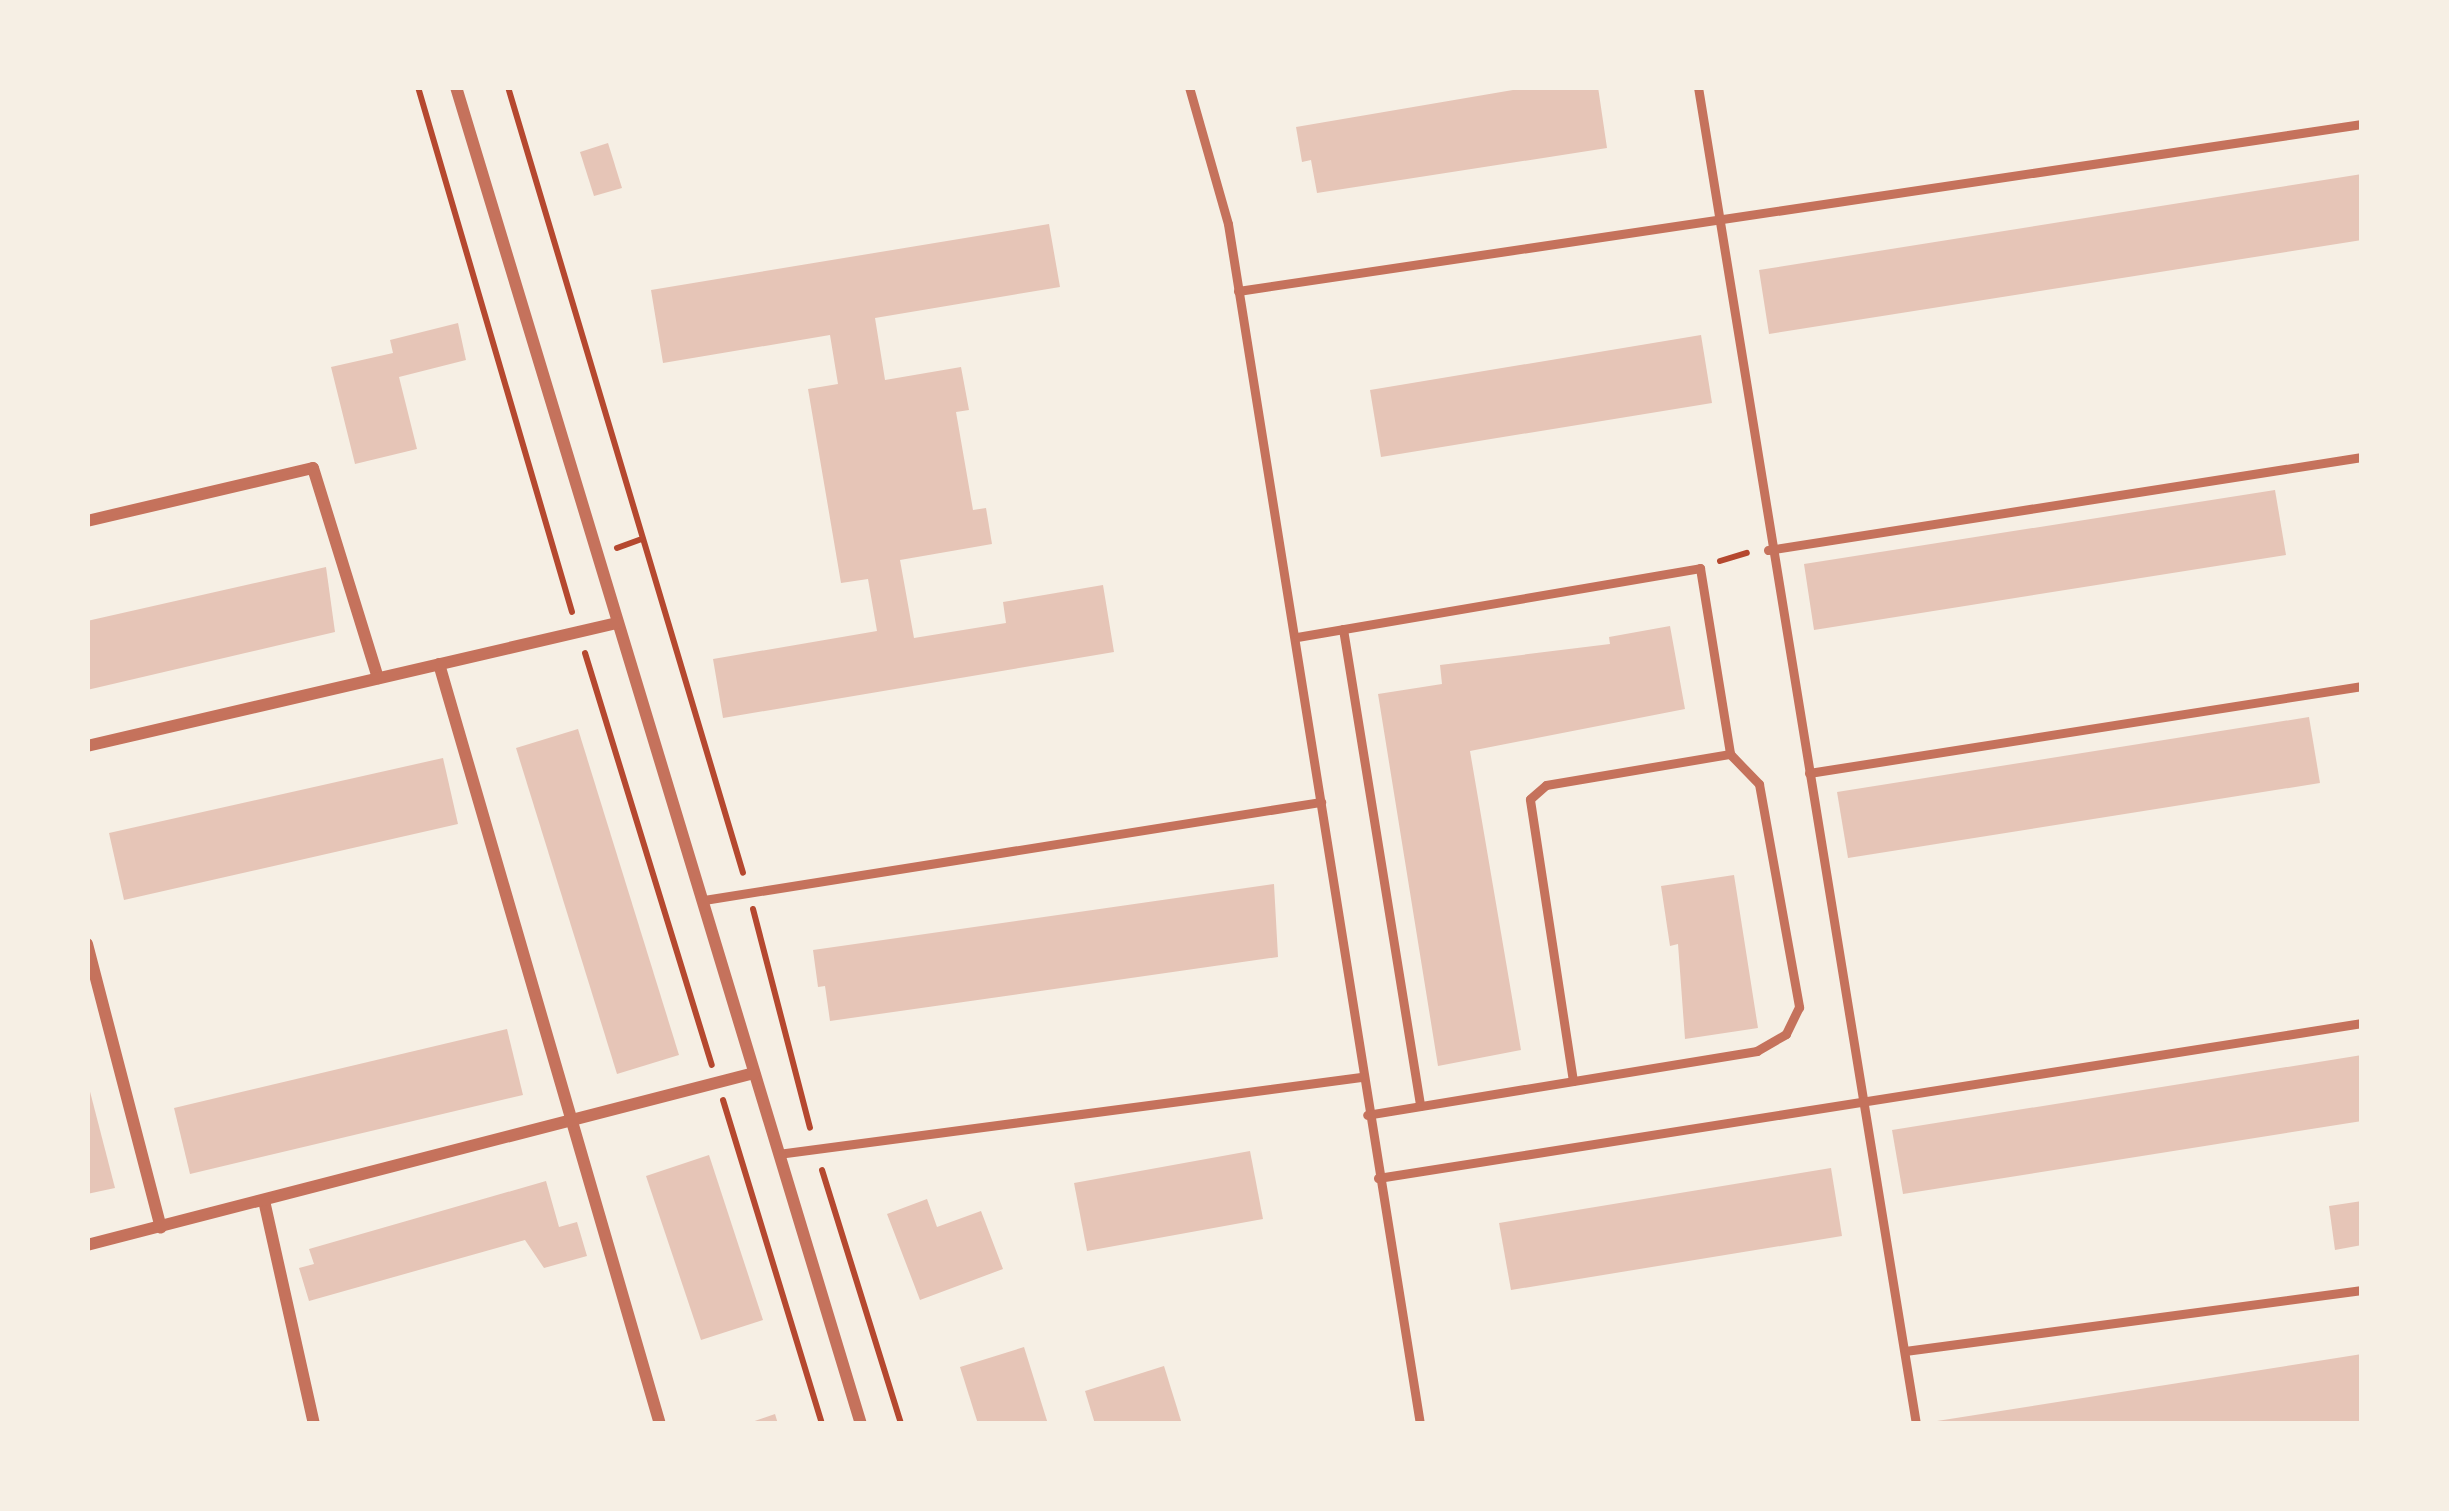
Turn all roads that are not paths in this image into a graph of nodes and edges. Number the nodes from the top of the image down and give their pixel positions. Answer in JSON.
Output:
{"nodes":[{"id":1,"x":456,"y":87,"type":"edge"},
{"id":2,"x":1190,"y":87,"type":"edge"},
{"id":3,"x":1698,"y":87,"type":"edge"},
{"id":4,"x":2362,"y":124,"type":"edge"},
{"id":5,"x":1717,"y":222,"type":"junction"},
{"id":6,"x":1238,"y":291,"type":"junction"},
{"id":7,"x":2362,"y":457,"type":"edge"},
{"id":8,"x":87,"y":521,"type":"edge"},
{"id":9,"x":1768,"y":550,"type":"junction"},
{"id":10,"x":617,"y":622,"type":"junction"},
{"id":11,"x":1343,"y":629,"type":"junction"},
{"id":12,"x":1297,"y":638,"type":"junction"},
{"id":13,"x":440,"y":664,"type":"junction"},
{"id":14,"x":377,"y":678,"type":"junction"},
{"id":15,"x":2362,"y":686,"type":"edge"},
{"id":16,"x":87,"y":746,"type":"edge"},
{"id":17,"x":1730,"y":754,"type":"junction"},
{"id":18,"x":1809,"y":773,"type":"junction"},
{"id":19,"x":1321,"y":802,"type":"junction"},
{"id":20,"x":704,"y":900,"type":"junction"},
{"id":21,"x":87,"y":944,"type":"edge"},
{"id":22,"x":2362,"y":1024,"type":"edge"},
{"id":23,"x":754,"y":1073,"type":"junction"},
{"id":24,"x":1361,"y":1077,"type":"junction"},
{"id":25,"x":1574,"y":1081,"type":"junction"},
{"id":26,"x":1865,"y":1097,"type":"junction"},
{"id":27,"x":1420,"y":1106,"type":"junction"},
{"id":28,"x":1367,"y":1115,"type":"junction"},
{"id":29,"x":572,"y":1122,"type":"junction"},
{"id":30,"x":778,"y":1154,"type":"junction"},
{"id":31,"x":1378,"y":1178,"type":"junction"},
{"id":32,"x":265,"y":1205,"type":"junction"},
{"id":33,"x":161,"y":1228,"type":"junction"},
{"id":34,"x":87,"y":1245,"type":"edge"},
{"id":35,"x":2362,"y":1290,"type":"edge"},
{"id":36,"x":1906,"y":1351,"type":"junction"},
{"id":37,"x":314,"y":1424,"type":"edge"},
{"id":38,"x":660,"y":1424,"type":"edge"},
{"id":39,"x":861,"y":1424,"type":"edge"},
{"id":40,"x":1420,"y":1424,"type":"edge"},
{"id":41,"x":1916,"y":1424,"type":"edge"}],
"edges":[{"from":1,"to":10,"type":"street"},
{"from":2,"to":6,"type":"lane"},
{"from":3,"to":5,"type":"lane"},
{"from":4,"to":5,"type":"lane"},
{"from":5,"to":6,"type":"lane"},
{"from":5,"to":9,"type":"lane"},
{"from":6,"to":12,"type":"lane"},
{"from":7,"to":9,"type":"lane"},
{"from":8,"to":14,"type":"street"},
{"from":9,"to":18,"type":"lane"},
{"from":10,"to":13,"type":"street"},
{"from":10,"to":20,"type":"street"},
{"from":11,"to":12,"type":"lane"},
{"from":11,"to":17,"type":"lane"},
{"from":11,"to":27,"type":"lane"},
{"from":12,"to":19,"type":"lane"},
{"from":13,"to":14,"type":"street"},
{"from":13,"to":29,"type":"street"},
{"from":14,"to":16,"type":"street"},
{"from":15,"to":18,"type":"lane"},
{"from":17,"to":25,"type":"lane"},
{"from":17,"to":25,"type":"lane"},
{"from":18,"to":26,"type":"lane"},
{"from":19,"to":20,"type":"lane"},
{"from":19,"to":24,"type":"lane"},
{"from":20,"to":23,"type":"street"},
{"from":21,"to":33,"type":"street"},
{"from":22,"to":26,"type":"lane"},
{"from":23,"to":29,"type":"street"},
{"from":23,"to":30,"type":"street"},
{"from":24,"to":28,"type":"lane"},
{"from":24,"to":30,"type":"lane"},
{"from":25,"to":27,"type":"lane"},
{"from":26,"to":31,"type":"lane"},
{"from":26,"to":36,"type":"lane"},
{"from":27,"to":28,"type":"lane"},
{"from":28,"to":31,"type":"lane"},
{"from":29,"to":32,"type":"street"},
{"from":29,"to":38,"type":"street"},
{"from":30,"to":39,"type":"street"},
{"from":31,"to":40,"type":"lane"},
{"from":32,"to":33,"type":"street"},
{"from":32,"to":37,"type":"street"},
{"from":33,"to":34,"type":"street"},
{"from":35,"to":36,"type":"lane"},
{"from":36,"to":41,"type":"lane"}]}
